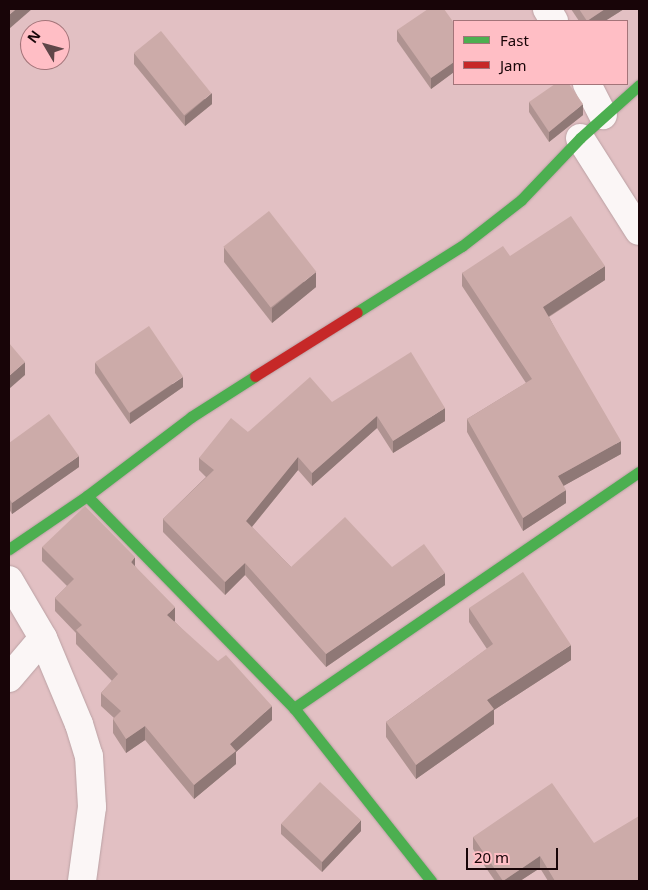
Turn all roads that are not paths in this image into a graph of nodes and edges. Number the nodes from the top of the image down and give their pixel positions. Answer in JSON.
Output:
{"nodes":[{"id":1,"x":547,"y":9,"type":"edge"},
{"id":2,"x":553,"y":20,"type":"edge"},
{"id":3,"x":588,"y":85,"type":"edge"},
{"id":4,"x":639,"y":85,"type":"edge"},
{"id":5,"x":603,"y":115,"type":"junction"},
{"id":6,"x":580,"y":138,"type":"junction"},
{"id":7,"x":639,"y":232,"type":"edge"},
{"id":8,"x":639,"y":472,"type":"edge"},
{"id":9,"x":87,"y":496,"type":"junction"},
{"id":10,"x":9,"y":549,"type":"edge"},
{"id":11,"x":9,"y":580,"type":"edge"},
{"id":12,"x":43,"y":638,"type":"junction"},
{"id":13,"x":9,"y":678,"type":"edge"},
{"id":14,"x":294,"y":708,"type":"junction"},
{"id":15,"x":82,"y":881,"type":"edge"},
{"id":16,"x":431,"y":881,"type":"edge"}],
"edges":[{"from":1,"to":2,"type":"street"},
{"from":3,"to":5,"type":"street"},
{"from":4,"to":5,"type":"street"},
{"from":5,"to":6,"type":"street"},
{"from":6,"to":7,"type":"street"},
{"from":6,"to":9,"type":"street"},
{"from":8,"to":14,"type":"street"},
{"from":9,"to":10,"type":"street"},
{"from":9,"to":14,"type":"street"},
{"from":11,"to":12,"type":"street"},
{"from":12,"to":13,"type":"street"},
{"from":12,"to":15,"type":"street"},
{"from":14,"to":16,"type":"street"}]}
